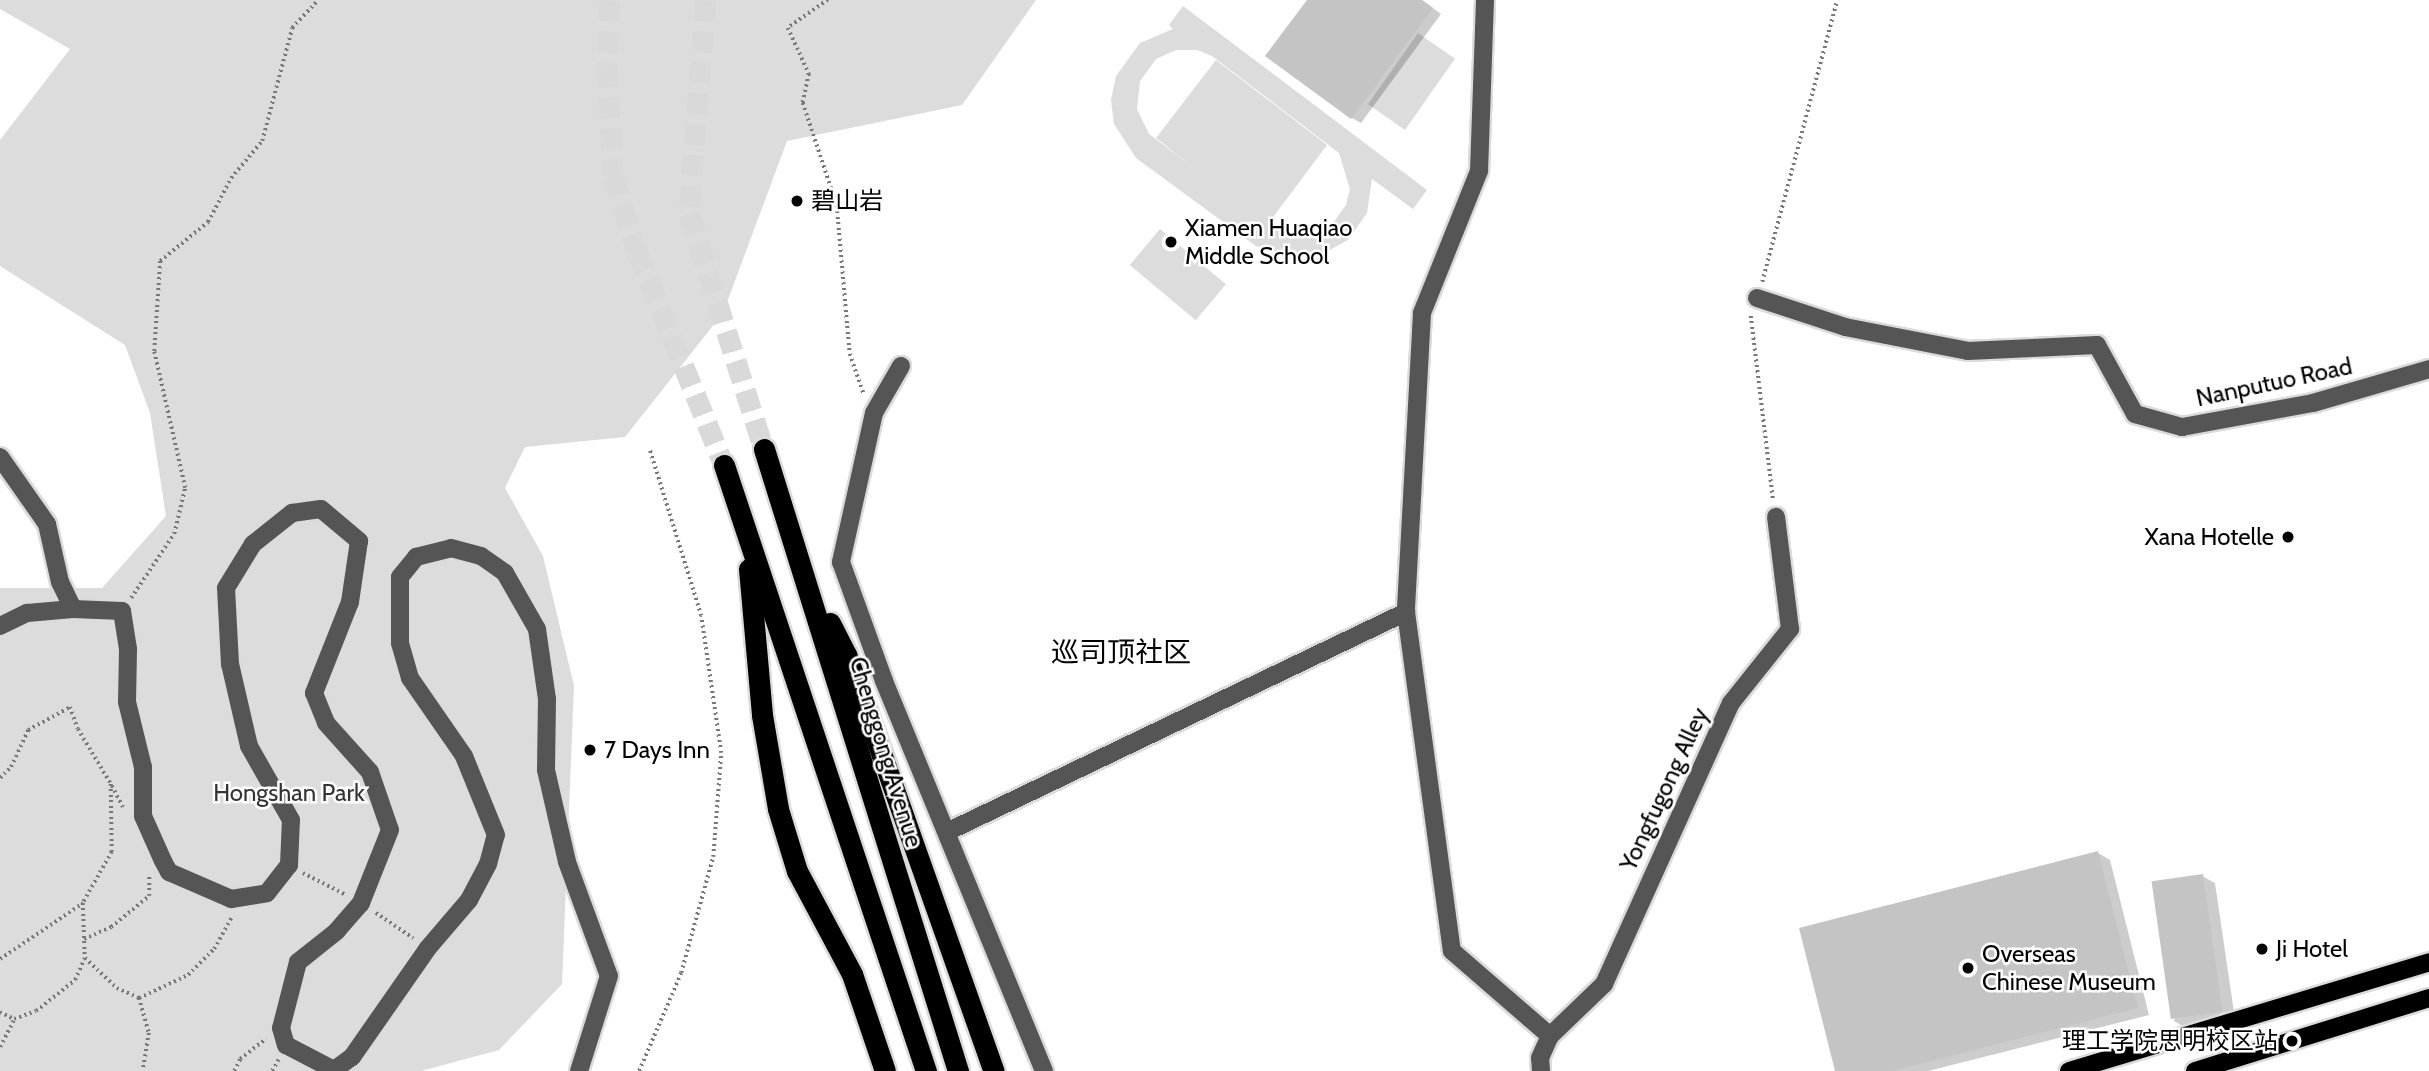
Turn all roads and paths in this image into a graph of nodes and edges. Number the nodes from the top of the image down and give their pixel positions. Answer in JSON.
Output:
{"nodes":[{"id":1,"x":318,"y":0,"type":"edge"},
{"id":2,"x":828,"y":0,"type":"edge"},
{"id":3,"x":1485,"y":0,"type":"edge"},
{"id":4,"x":1837,"y":0,"type":"edge"},
{"id":5,"x":1757,"y":298,"type":"junction"},
{"id":6,"x":901,"y":366,"type":"dead end"},
{"id":7,"x":2429,"y":369,"type":"edge"},
{"id":8,"x":872,"y":421,"type":"junction"},
{"id":9,"x":764,"y":449,"type":"tunnel mouth"},
{"id":10,"x":650,"y":451,"type":"dead end"},
{"id":11,"x":0,"y":457,"type":"edge"},
{"id":12,"x":724,"y":465,"type":"tunnel mouth"},
{"id":13,"x":1776,"y":517,"type":"joint"},
{"id":14,"x":749,"y":549,"type":"junction"},
{"id":15,"x":808,"y":581,"type":"junction"},
{"id":16,"x":73,"y":609,"type":"junction"},
{"id":17,"x":122,"y":611,"type":"junction"},
{"id":18,"x":1406,"y":612,"type":"junction"},
{"id":19,"x":0,"y":626,"type":"edge"},
{"id":20,"x":0,"y":778,"type":"edge"},
{"id":21,"x":111,"y":784,"type":"junction"},
{"id":22,"x":124,"y":808,"type":"dead end"},
{"id":23,"x":949,"y":831,"type":"junction"},
{"id":24,"x":149,"y":870,"type":"dead end"},
{"id":25,"x":231,"y":899,"type":"junction"},
{"id":26,"x":83,"y":903,"type":"junction"},
{"id":27,"x":84,"y":939,"type":"junction"},
{"id":28,"x":85,"y":958,"type":"junction"},
{"id":29,"x":0,"y":960,"type":"edge"},
{"id":30,"x":2429,"y":962,"type":"edge"},
{"id":31,"x":139,"y":998,"type":"junction"},
{"id":32,"x":2429,"y":998,"type":"edge"},
{"id":33,"x":0,"y":1012,"type":"edge"},
{"id":34,"x":14,"y":1019,"type":"junction"},
{"id":35,"x":281,"y":1028,"type":"junction"},
{"id":36,"x":1550,"y":1036,"type":"junction"},
{"id":37,"x":0,"y":1047,"type":"edge"},
{"id":38,"x":144,"y":1071,"type":"edge"},
{"id":39,"x":233,"y":1071,"type":"edge"},
{"id":40,"x":579,"y":1071,"type":"edge"},
{"id":41,"x":639,"y":1071,"type":"edge"},
{"id":42,"x":885,"y":1071,"type":"edge"},
{"id":43,"x":926,"y":1071,"type":"edge"},
{"id":44,"x":958,"y":1071,"type":"edge"},
{"id":45,"x":994,"y":1071,"type":"edge"},
{"id":46,"x":1044,"y":1071,"type":"edge"},
{"id":47,"x":1541,"y":1071,"type":"edge"},
{"id":48,"x":2069,"y":1071,"type":"edge"},
{"id":49,"x":2195,"y":1071,"type":"edge"}],
"edges":[{"from":1,"to":17,"type":"path"},
{"from":2,"to":8,"type":"path"},
{"from":3,"to":18,"type":"street"},
{"from":4,"to":5,"type":"path"},
{"from":5,"to":7,"type":"street","name":"Nanputuo Road"},
{"from":5,"to":13,"type":"path"},
{"from":6,"to":8,"type":"street"},
{"from":8,"to":23,"type":"street"},
{"from":9,"to":15,"type":"highway","name":"Chenggong Avenue"},
{"from":10,"to":41,"type":"path"},
{"from":11,"to":16,"type":"street"},
{"from":12,"to":14,"type":"highway"},
{"from":13,"to":36,"type":"street","name":"Yongfugong Alley"},
{"from":14,"to":42,"type":"highway"},
{"from":14,"to":43,"type":"highway"},
{"from":15,"to":44,"type":"highway","name":"Chenggong Avenue"},
{"from":15,"to":45,"type":"highway"},
{"from":16,"to":17,"type":"street"},
{"from":16,"to":19,"type":"street"},
{"from":17,"to":25,"type":"street"},
{"from":18,"to":23,"type":"street"},
{"from":18,"to":36,"type":"street"},
{"from":20,"to":21,"type":"path"},
{"from":21,"to":22,"type":"path"},
{"from":21,"to":26,"type":"path"},
{"from":23,"to":46,"type":"street"},
{"from":24,"to":27,"type":"path"},
{"from":25,"to":31,"type":"path"},
{"from":25,"to":35,"type":"street"},
{"from":26,"to":27,"type":"path"},
{"from":26,"to":29,"type":"path"},
{"from":27,"to":28,"type":"path"},
{"from":28,"to":31,"type":"path"},
{"from":28,"to":34,"type":"path"},
{"from":30,"to":48,"type":"main road"},
{"from":31,"to":38,"type":"path"},
{"from":32,"to":49,"type":"main road"},
{"from":33,"to":34,"type":"path"},
{"from":34,"to":37,"type":"path"},
{"from":35,"to":39,"type":"path"},
{"from":35,"to":40,"type":"street"},
{"from":36,"to":47,"type":"street"}]}
